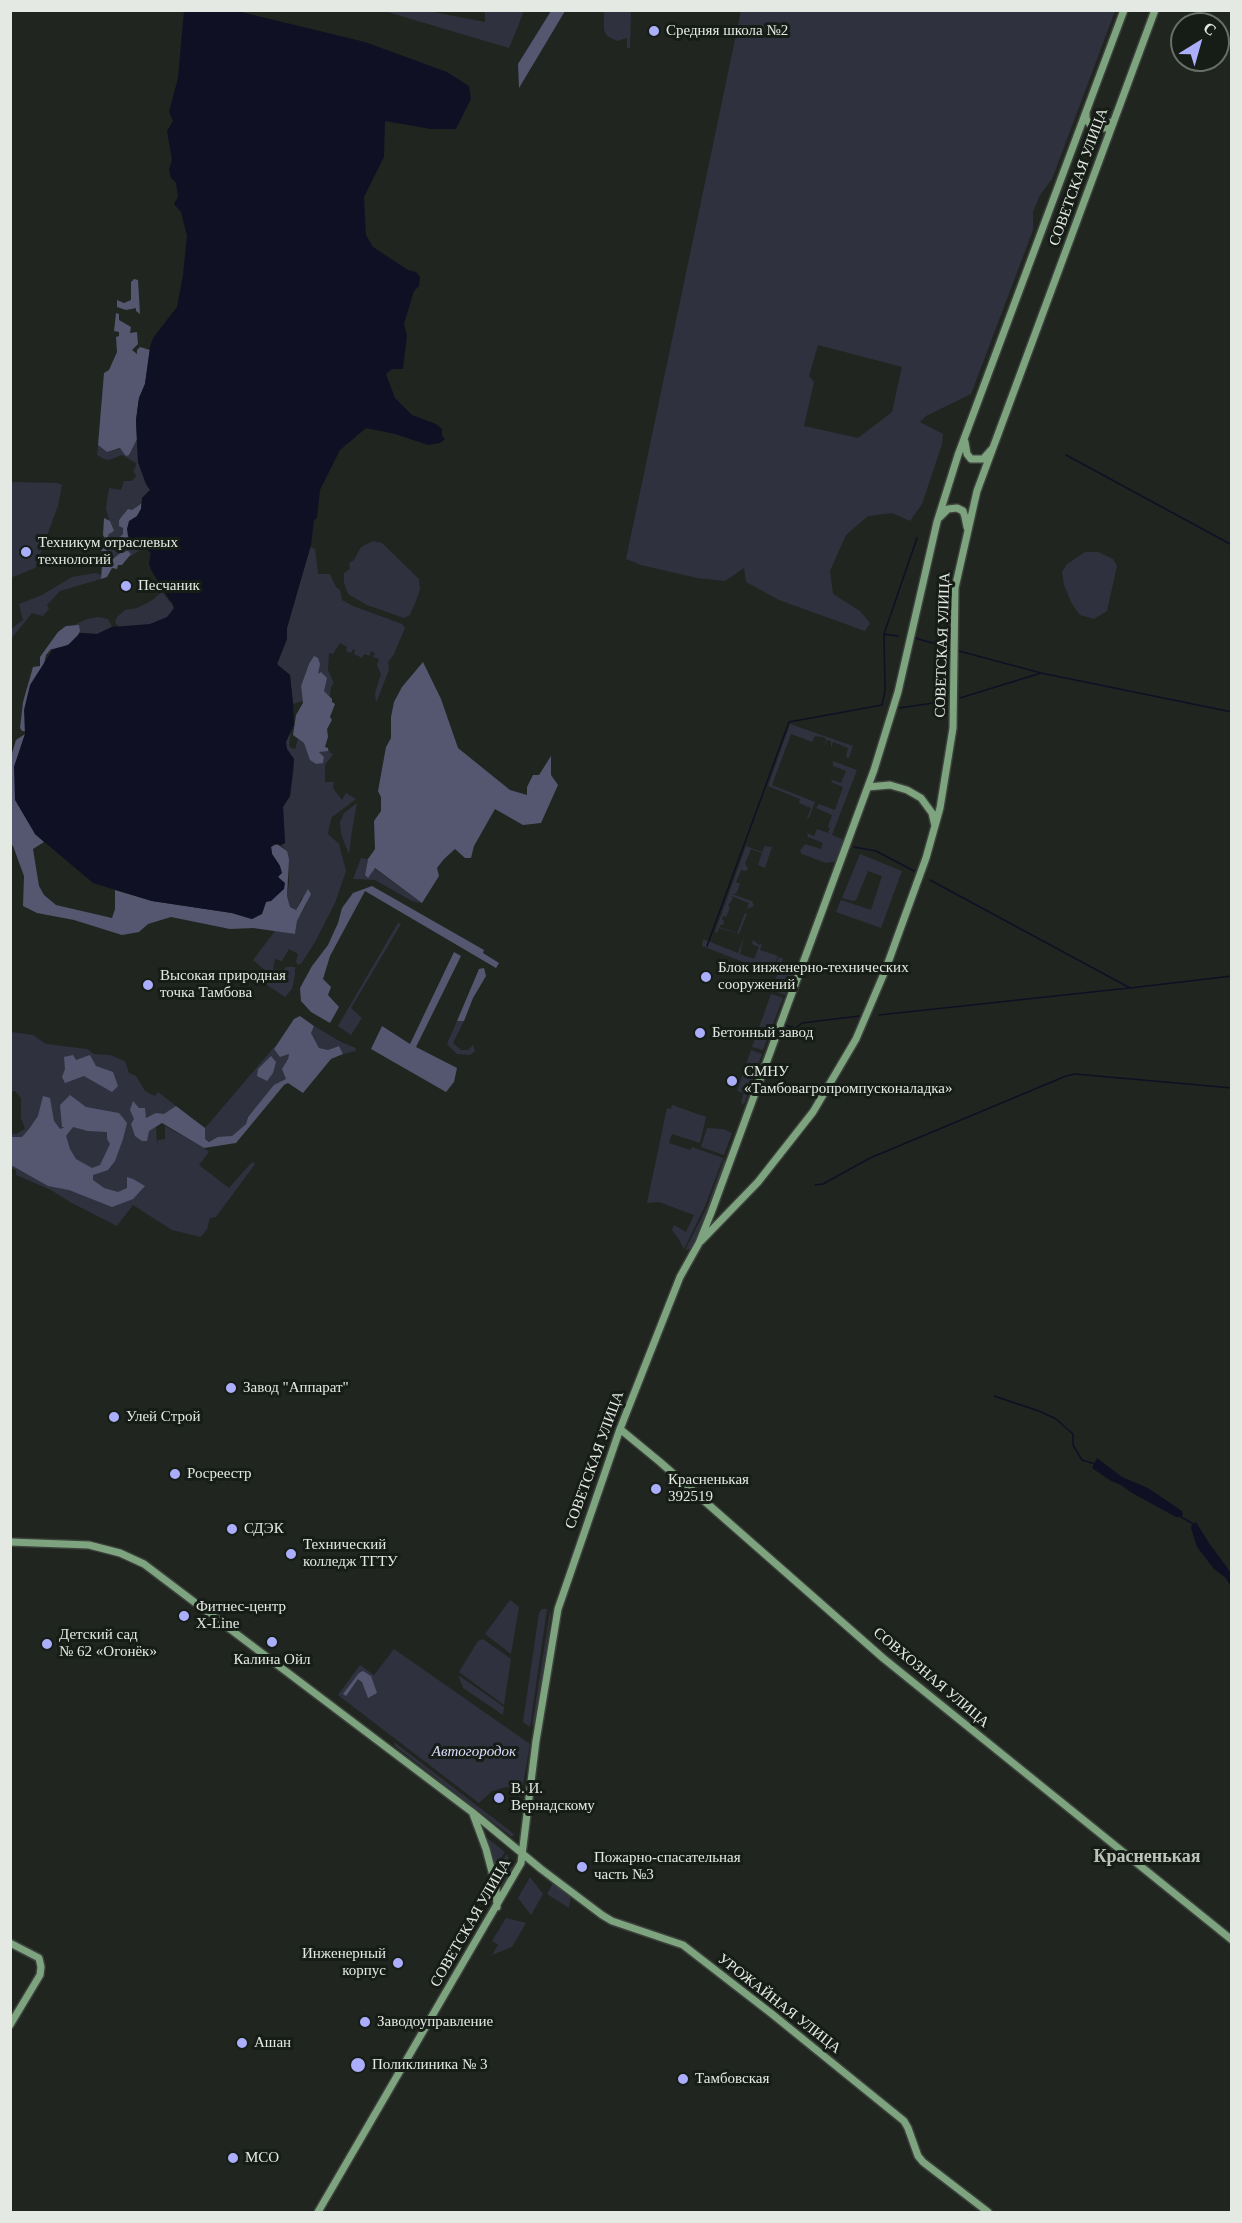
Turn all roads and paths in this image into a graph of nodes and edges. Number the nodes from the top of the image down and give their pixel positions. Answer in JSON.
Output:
{"nodes":[{"id":1,"x":1124,"y":10,"type":"edge"},
{"id":2,"x":1155,"y":10,"type":"edge"},
{"id":3,"x":1086,"y":110,"type":"junction"},
{"id":4,"x":1115,"y":119,"type":"junction"},
{"id":5,"x":966,"y":434,"type":"junction"},
{"id":6,"x":993,"y":447,"type":"junction"},
{"id":7,"x":937,"y":522,"type":"junction"},
{"id":8,"x":967,"y":532,"type":"junction"},
{"id":9,"x":868,"y":787,"type":"junction"},
{"id":10,"x":935,"y":827,"type":"junction"},
{"id":11,"x":699,"y":1243,"type":"junction"},
{"id":12,"x":620,"y":1429,"type":"junction"},
{"id":13,"x":10,"y":1542,"type":"edge"},
{"id":14,"x":472,"y":1812,"type":"junction"},
{"id":15,"x":523,"y":1854,"type":"junction"},
{"id":16,"x":496,"y":1908,"type":"junction"},
{"id":17,"x":1232,"y":1940,"type":"edge"},
{"id":18,"x":10,"y":1943,"type":"edge"},
{"id":19,"x":10,"y":2025,"type":"edge"},
{"id":20,"x":318,"y":2212,"type":"edge"},
{"id":21,"x":988,"y":2212,"type":"edge"}],
"edges":[{"from":1,"to":3,"type":"main road"},
{"from":2,"to":4,"type":"main road","name":"СОВЕТСКАЯ УЛИЦА"},
{"from":3,"to":4,"type":"main road"},
{"from":3,"to":5,"type":"main road"},
{"from":4,"to":6,"type":"main road","name":"СОВЕТСКАЯ УЛИЦА"},
{"from":5,"to":6,"type":"main road"},
{"from":5,"to":7,"type":"main road"},
{"from":6,"to":8,"type":"main road","name":"СОВЕТСКАЯ УЛИЦА"},
{"from":7,"to":8,"type":"main road"},
{"from":7,"to":9,"type":"main road"},
{"from":8,"to":10,"type":"main road","name":"СОВЕТСКАЯ УЛИЦА"},
{"from":9,"to":10,"type":"main road"},
{"from":9,"to":11,"type":"main road"},
{"from":10,"to":11,"type":"main road","name":"СОВЕТСКАЯ УЛИЦА"},
{"from":11,"to":12,"type":"main road","name":"СОВЕТСКАЯ УЛИЦА"},
{"from":12,"to":15,"type":"main road","name":"СОВЕТСКАЯ УЛИЦА"},
{"from":12,"to":17,"type":"main road","name":"СОВХОЗНАЯ УЛИЦА"},
{"from":13,"to":14,"type":"main road","name":"УРОЖАЙНАЯ УЛИЦА"},
{"from":14,"to":15,"type":"main road","name":"УРОЖАЙНАЯ УЛИЦА"},
{"from":14,"to":16,"type":"main road"},
{"from":15,"to":16,"type":"main road","name":"СОВЕТСКАЯ УЛИЦА"},
{"from":15,"to":21,"type":"main road","name":"УРОЖАЙНАЯ УЛИЦА"},
{"from":16,"to":20,"type":"main road","name":"СОВЕТСКАЯ УЛИЦА"},
{"from":18,"to":19,"type":"main road"}]}
